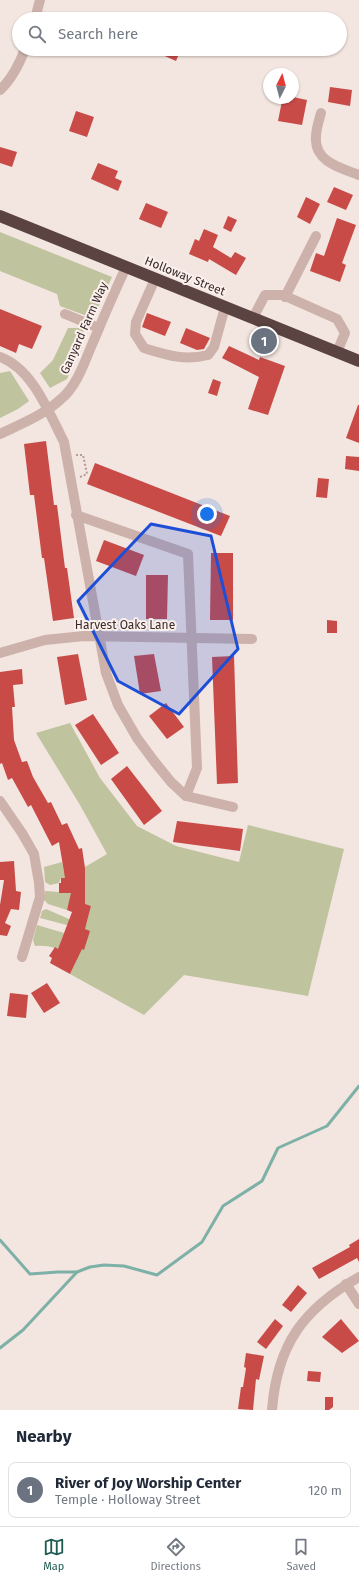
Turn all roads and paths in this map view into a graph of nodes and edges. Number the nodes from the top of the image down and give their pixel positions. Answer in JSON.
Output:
{"nodes":[{"id":1,"x":40,"y":0,"type":"edge"},
{"id":2,"x":37,"y":12,"type":"edge"},
{"id":3,"x":22,"y":56,"type":"edge"},
{"id":4,"x":0,"y":90,"type":"edge"},
{"id":5,"x":321,"y":112,"type":"dead end"},
{"id":6,"x":359,"y":175,"type":"edge"},
{"id":7,"x":0,"y":216,"type":"edge"},
{"id":8,"x":316,"y":236,"type":"dead end"},
{"id":9,"x":126,"y":267,"type":"junction"},
{"id":10,"x":155,"y":279,"type":"junction"},
{"id":11,"x":285,"y":297,"type":"junction"},
{"id":12,"x":225,"y":307,"type":"junction"},
{"id":13,"x":65,"y":314,"type":"dead end"},
{"id":14,"x":253,"y":318,"type":"junction"},
{"id":15,"x":99,"y":328,"type":"junction"},
{"id":16,"x":337,"y":352,"type":"junction"},
{"id":17,"x":0,"y":357,"type":"edge"},
{"id":18,"x":359,"y":361,"type":"edge"},
{"id":19,"x":47,"y":410,"type":"junction"},
{"id":20,"x":0,"y":434,"type":"edge"},
{"id":21,"x":74,"y":450,"type":"dead end"},
{"id":22,"x":81,"y":484,"type":"dead end"},
{"id":23,"x":76,"y":515,"type":"junction"},
{"id":24,"x":100,"y":636,"type":"junction"},
{"id":25,"x":191,"y":638,"type":"junction"},
{"id":26,"x":252,"y":639,"type":"dead end"},
{"id":27,"x":0,"y":653,"type":"edge"},
{"id":28,"x":186,"y":796,"type":"junction"},
{"id":29,"x":0,"y":801,"type":"edge"},
{"id":30,"x":233,"y":806,"type":"dead end"},
{"id":31,"x":22,"y":957,"type":"dead end"},
{"id":32,"x":359,"y":1277,"type":"edge"},
{"id":33,"x":346,"y":1284,"type":"junction"},
{"id":34,"x":359,"y":1304,"type":"edge"},
{"id":35,"x":272,"y":1410,"type":"edge"}],
"edges":[{"from":1,"to":2,"type":"street"},
{"from":3,"to":4,"type":"street"},
{"from":5,"to":6,"type":"street"},
{"from":7,"to":9,"type":"highway","name":"Holloway Street"},
{"from":8,"to":11,"type":"street"},
{"from":9,"to":10,"type":"highway","name":"Holloway Street"},
{"from":9,"to":15,"type":"street","name":"Ganyard Farm Way"},
{"from":10,"to":12,"type":"highway","name":"Holloway Street"},
{"from":10,"to":12,"type":"street"},
{"from":11,"to":14,"type":"street"},
{"from":11,"to":16,"type":"street"},
{"from":12,"to":14,"type":"highway","name":"Holloway Street"},
{"from":13,"to":15,"type":"street"},
{"from":14,"to":16,"type":"highway","name":"Holloway Street"},
{"from":15,"to":19,"type":"street","name":"Ganyard Farm Way"},
{"from":16,"to":18,"type":"highway","name":"Holloway Street"},
{"from":17,"to":19,"type":"street"},
{"from":19,"to":20,"type":"street","name":"Ganyard Farm Way"},
{"from":19,"to":23,"type":"street"},
{"from":21,"to":22,"type":"path"},
{"from":23,"to":24,"type":"street"},
{"from":23,"to":25,"type":"street"},
{"from":24,"to":25,"type":"street","name":"Harvest Oaks Lane"},
{"from":24,"to":27,"type":"street","name":"Harvest Oaks Lane"},
{"from":24,"to":28,"type":"street"},
{"from":25,"to":26,"type":"street","name":"Harvest Oaks Lane"},
{"from":25,"to":28,"type":"street"},
{"from":28,"to":30,"type":"street"},
{"from":29,"to":31,"type":"street"},
{"from":32,"to":33,"type":"street"},
{"from":33,"to":34,"type":"street"},
{"from":33,"to":35,"type":"street"}]}
